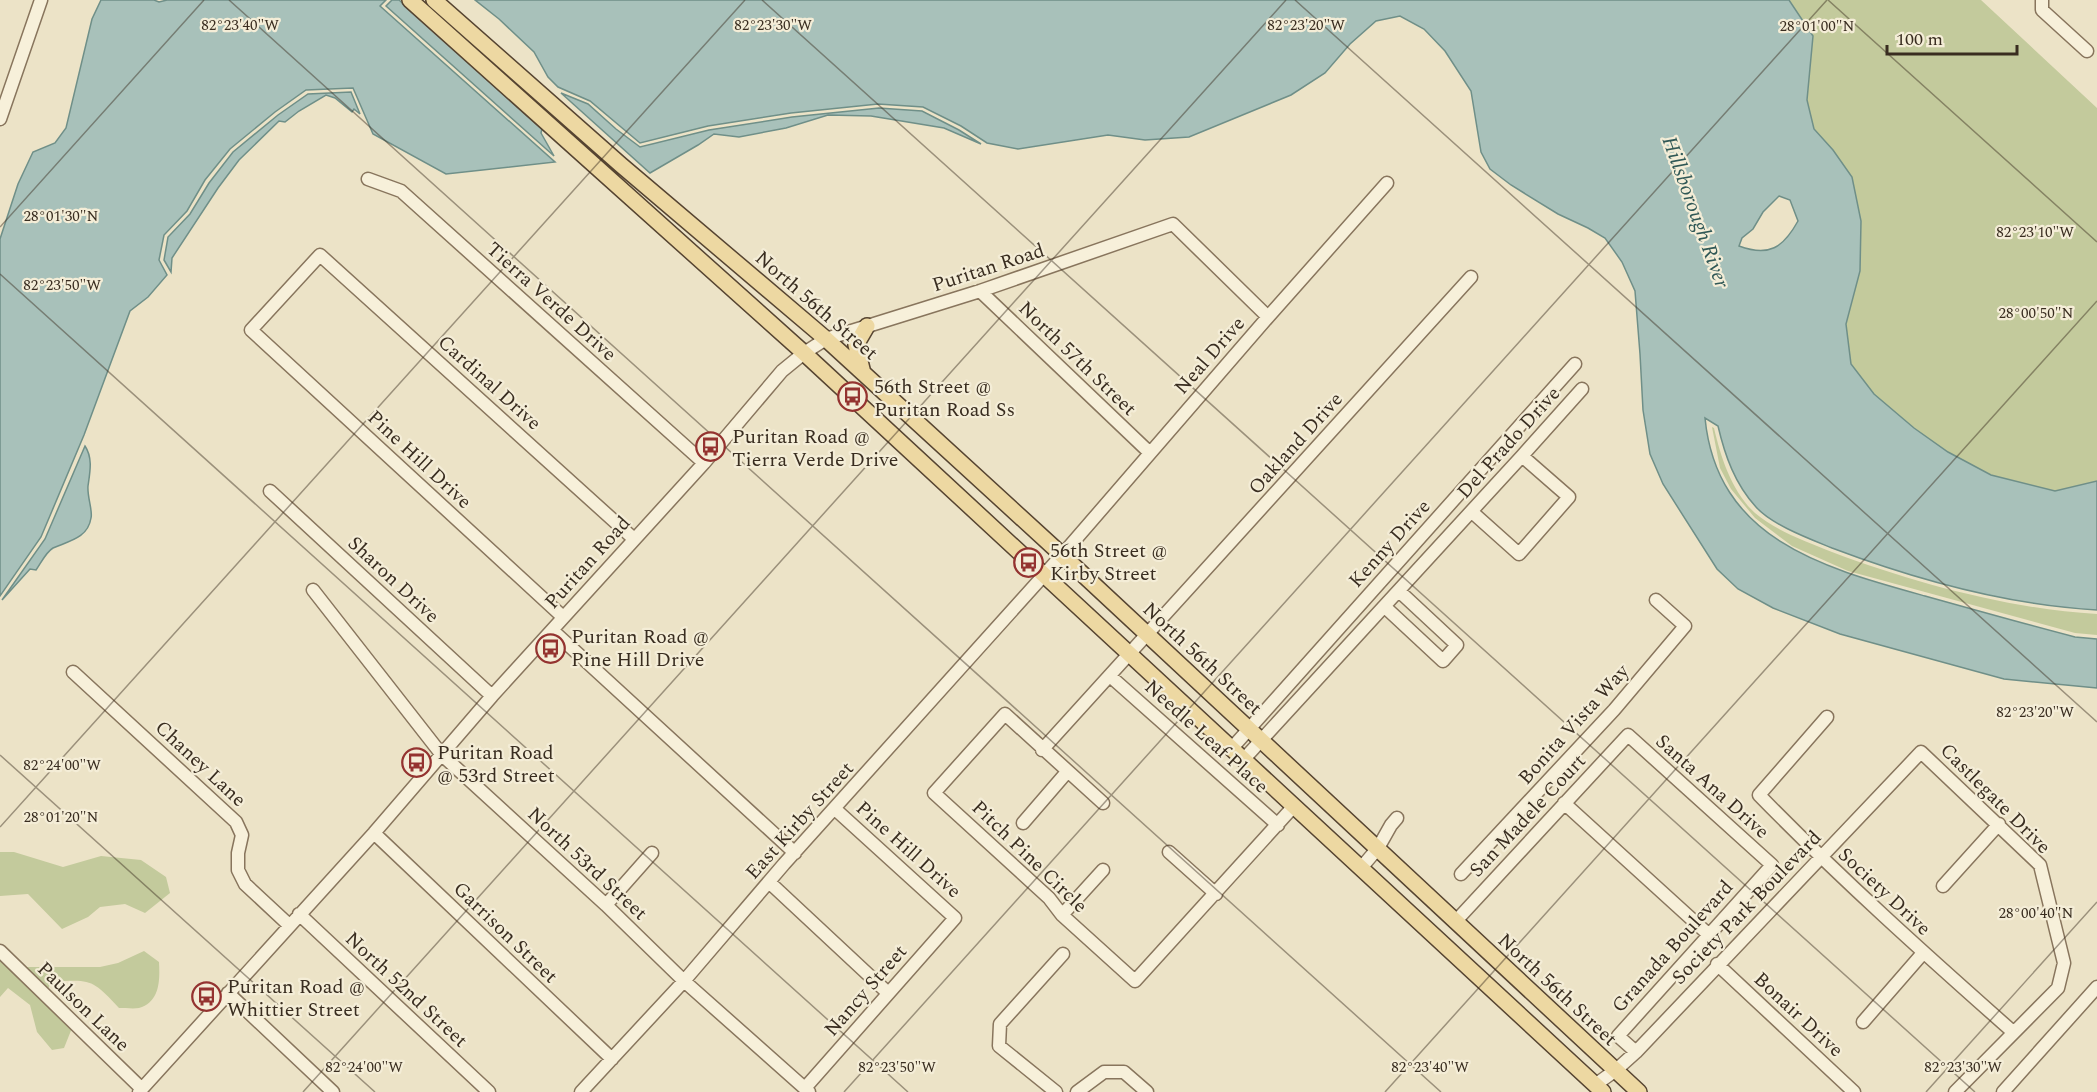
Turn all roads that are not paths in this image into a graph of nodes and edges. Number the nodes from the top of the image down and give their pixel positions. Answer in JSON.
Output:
{"nodes":[{"id":1,"x":41,"y":0,"type":"edge"},
{"id":2,"x":411,"y":0,"type":"edge"},
{"id":3,"x":434,"y":0,"type":"edge"},
{"id":4,"x":2042,"y":0,"type":"edge"},
{"id":5,"x":2087,"y":51,"type":"dead end"},
{"id":6,"x":0,"y":119,"type":"edge"},
{"id":7,"x":368,"y":179,"type":"dead end"},
{"id":8,"x":1388,"y":183,"type":"dead end"},
{"id":9,"x":652,"y":192,"type":"junction"},
{"id":10,"x":640,"y":206,"type":"junction"},
{"id":11,"x":320,"y":255,"type":"joint"},
{"id":12,"x":1471,"y":277,"type":"dead end"},
{"id":13,"x":980,"y":291,"type":"junction"},
{"id":14,"x":1268,"y":317,"type":"junction"},
{"id":15,"x":867,"y":326,"type":"junction"},
{"id":16,"x":826,"y":339,"type":"junction"},
{"id":17,"x":804,"y":353,"type":"junction"},
{"id":18,"x":1575,"y":363,"type":"dead end"},
{"id":19,"x":863,"y":373,"type":"junction"},
{"id":20,"x":1582,"y":389,"type":"dead end"},
{"id":21,"x":1150,"y":453,"type":"junction"},
{"id":22,"x":1522,"y":456,"type":"junction"},
{"id":23,"x":959,"y":461,"type":"junction"},
{"id":24,"x":704,"y":463,"type":"junction"},
{"id":25,"x":942,"y":480,"type":"junction"},
{"id":26,"x":270,"y":491,"type":"dead end"},
{"id":27,"x":1472,"y":512,"type":"junction"},
{"id":28,"x":634,"y":539,"type":"junction"},
{"id":29,"x":1062,"y":555,"type":"junction"},
{"id":30,"x":1045,"y":574,"type":"junction"},
{"id":31,"x":314,"y":590,"type":"dead end"},
{"id":32,"x":1399,"y":591,"type":"junction"},
{"id":33,"x":1656,"y":600,"type":"dead end"},
{"id":34,"x":1385,"y":607,"type":"junction"},
{"id":35,"x":563,"y":617,"type":"junction"},
{"id":36,"x":552,"y":630,"type":"junction"},
{"id":37,"x":1147,"y":634,"type":"junction"},
{"id":38,"x":1130,"y":653,"type":"junction"},
{"id":39,"x":73,"y":672,"type":"dead end"},
{"id":40,"x":1110,"y":676,"type":"junction"},
{"id":41,"x":492,"y":696,"type":"junction"},
{"id":42,"x":1827,"y":717,"type":"dead end"},
{"id":43,"x":1249,"y":730,"type":"junction"},
{"id":44,"x":1628,"y":735,"type":"joint"},
{"id":45,"x":1261,"y":741,"type":"junction"},
{"id":46,"x":1232,"y":748,"type":"junction"},
{"id":47,"x":1042,"y":750,"type":"junction"},
{"id":48,"x":1920,"y":752,"type":"joint"},
{"id":49,"x":442,"y":755,"type":"junction"},
{"id":50,"x":1244,"y":759,"type":"junction"},
{"id":51,"x":1067,"y":772,"type":"junction"},
{"id":52,"x":1103,"y":803,"type":"dead end"},
{"id":53,"x":1564,"y":803,"type":"junction"},
{"id":54,"x":1294,"y":806,"type":"junction"},
{"id":55,"x":836,"y":809,"type":"junction"},
{"id":56,"x":1397,"y":818,"type":"dead end"},
{"id":57,"x":1023,"y":823,"type":"dead end"},
{"id":58,"x":1999,"y":824,"type":"junction"},
{"id":59,"x":1278,"y":825,"type":"junction"},
{"id":60,"x":374,"y":833,"type":"junction"},
{"id":61,"x":1378,"y":848,"type":"junction"},
{"id":62,"x":795,"y":852,"type":"junction"},
{"id":63,"x":1170,"y":852,"type":"dead end"},
{"id":64,"x":652,"y":853,"type":"dead end"},
{"id":65,"x":1820,"y":857,"type":"junction"},
{"id":66,"x":1772,"y":865,"type":"joint"},
{"id":67,"x":1361,"y":868,"type":"junction"},
{"id":68,"x":1104,"y":870,"type":"dead end"},
{"id":69,"x":1461,"y":874,"type":"dead end"},
{"id":70,"x":769,"y":882,"type":"junction"},
{"id":71,"x":1943,"y":886,"type":"dead end"},
{"id":72,"x":1216,"y":894,"type":"junction"},
{"id":73,"x":606,"y":905,"type":"junction"},
{"id":74,"x":299,"y":914,"type":"junction"},
{"id":75,"x":1062,"y":915,"type":"junction"},
{"id":76,"x":955,"y":918,"type":"joint"},
{"id":77,"x":1455,"y":922,"type":"junction"},
{"id":78,"x":289,"y":925,"type":"junction"},
{"id":79,"x":1708,"y":934,"type":"junction"},
{"id":80,"x":0,"y":951,"type":"edge"},
{"id":81,"x":1923,"y":953,"type":"junction"},
{"id":82,"x":1063,"y":954,"type":"dead end"},
{"id":83,"x":1717,"y":964,"type":"junction"},
{"id":84,"x":684,"y":981,"type":"junction"},
{"id":85,"x":2097,"y":987,"type":"edge"},
{"id":86,"x":228,"y":993,"type":"junction"},
{"id":87,"x":888,"y":993,"type":"junction"},
{"id":88,"x":1863,"y":1022,"type":"dead end"},
{"id":89,"x":2013,"y":1032,"type":"junction"},
{"id":90,"x":1636,"y":1052,"type":"junction"},
{"id":91,"x":612,"y":1059,"type":"junction"},
{"id":92,"x":1616,"y":1070,"type":"junction"},
{"id":93,"x":1599,"y":1089,"type":"edge"},
{"id":94,"x":140,"y":1090,"type":"edge"},
{"id":95,"x":807,"y":1090,"type":"edge"},
{"id":96,"x":333,"y":1092,"type":"edge"},
{"id":97,"x":489,"y":1092,"type":"edge"},
{"id":98,"x":581,"y":1092,"type":"edge"},
{"id":99,"x":1056,"y":1092,"type":"edge"},
{"id":100,"x":1077,"y":1092,"type":"edge"},
{"id":101,"x":1147,"y":1092,"type":"edge"},
{"id":102,"x":1639,"y":1092,"type":"edge"},
{"id":103,"x":1854,"y":1092,"type":"edge"},
{"id":104,"x":1955,"y":1092,"type":"edge"},
{"id":105,"x":2003,"y":1092,"type":"edge"}],
"edges":[{"from":1,"to":6,"type":"street"},
{"from":2,"to":10,"type":"main road"},
{"from":3,"to":9,"type":"main road","name":"North 56th Street"},
{"from":4,"to":5,"type":"street"},
{"from":7,"to":24,"type":"street","name":"Tierra Verde Drive"},
{"from":8,"to":14,"type":"street","name":"Neal Drive"},
{"from":9,"to":10,"type":"main road"},
{"from":9,"to":16,"type":"main road","name":"North 56th Street"},
{"from":10,"to":17,"type":"main road"},
{"from":11,"to":28,"type":"street","name":"Cardinal Drive"},
{"from":11,"to":35,"type":"street","name":"Pine Hill Drive"},
{"from":12,"to":37,"type":"street","name":"Oakland Drive"},
{"from":13,"to":14,"type":"street","name":"Puritan Road"},
{"from":13,"to":15,"type":"street","name":"Puritan Road"},
{"from":13,"to":21,"type":"street","name":"North 57th Street"},
{"from":14,"to":21,"type":"street","name":"Neal Drive"},
{"from":15,"to":16,"type":"street","name":"Puritan Road"},
{"from":15,"to":19,"type":"main road"},
{"from":16,"to":17,"type":"street","name":"Puritan Road"},
{"from":16,"to":19,"type":"main road","name":"North 56th Street"},
{"from":17,"to":24,"type":"street","name":"Puritan Road"},
{"from":17,"to":25,"type":"main road"},
{"from":18,"to":43,"type":"street","name":"Kenny Drive"},
{"from":19,"to":23,"type":"main road","name":"North 56th Street"},
{"from":20,"to":22,"type":"street","name":"Del Prado Drive"},
{"from":21,"to":29,"type":"street","name":"Neal Drive"},
{"from":22,"to":27,"type":"street","name":"Del Prado Drive"},
{"from":22,"to":27,"type":"street"},
{"from":23,"to":25,"type":"main road"},
{"from":23,"to":29,"type":"main road","name":"North 56th Street"},
{"from":24,"to":28,"type":"street","name":"Puritan Road"},
{"from":25,"to":30,"type":"main road"},
{"from":26,"to":41,"type":"street","name":"Sharon Drive"},
{"from":27,"to":32,"type":"street","name":"Del Prado Drive"},
{"from":28,"to":35,"type":"street","name":"Puritan Road"},
{"from":29,"to":30,"type":"street","name":"East Kirby Street"},
{"from":29,"to":37,"type":"main road","name":"North 56th Street"},
{"from":30,"to":38,"type":"main road"},
{"from":30,"to":55,"type":"street","name":"East Kirby Street"},
{"from":31,"to":49,"type":"street","name":"North 53rd Street"},
{"from":32,"to":34,"type":"street","name":"Del Prado Drive"},
{"from":32,"to":34,"type":"street"},
{"from":33,"to":69,"type":"street","name":"Bonita Vista Way"},
{"from":34,"to":45,"type":"street","name":"Del Prado Drive"},
{"from":35,"to":36,"type":"street","name":"Puritan Road"},
{"from":36,"to":41,"type":"street","name":"Puritan Road"},
{"from":36,"to":62,"type":"street"},
{"from":37,"to":38,"type":"street","name":"Oakland Drive"},
{"from":37,"to":43,"type":"main road","name":"North 56th Street"},
{"from":38,"to":40,"type":"street"},
{"from":38,"to":46,"type":"main road"},
{"from":39,"to":78,"type":"street","name":"Chaney Lane"},
{"from":40,"to":47,"type":"street"},
{"from":40,"to":59,"type":"street","name":"Needle Leaf Place"},
{"from":41,"to":49,"type":"street","name":"Puritan Road"},
{"from":42,"to":65,"type":"street","name":"Society Drive"},
{"from":43,"to":45,"type":"main road","name":"North 56th Street"},
{"from":43,"to":46,"type":"street","name":"Kenny Drive"},
{"from":44,"to":53,"type":"street","name":"San Madele Court"},
{"from":44,"to":66,"type":"street","name":"Santa Ana Drive"},
{"from":45,"to":50,"type":"street","name":"Del Prado Drive"},
{"from":45,"to":61,"type":"main road","name":"North 56th Street"},
{"from":46,"to":50,"type":"main road"},
{"from":47,"to":51,"type":"street"},
{"from":47,"to":75,"type":"street","name":"Pitch Pine Circle"},
{"from":48,"to":58,"type":"street","name":"Castlegate Drive"},
{"from":48,"to":65,"type":"street","name":"Society Park Boulevard"},
{"from":49,"to":60,"type":"street","name":"Puritan Road"},
{"from":49,"to":73,"type":"street","name":"North 53rd Street"},
{"from":50,"to":54,"type":"main road"},
{"from":51,"to":52,"type":"street"},
{"from":51,"to":57,"type":"street"},
{"from":53,"to":77,"type":"street","name":"San Madele Court"},
{"from":53,"to":79,"type":"street"},
{"from":54,"to":59,"type":"street","name":"Pitch Pine Circle"},
{"from":54,"to":67,"type":"main road"},
{"from":55,"to":62,"type":"street","name":"East Kirby Street"},
{"from":55,"to":76,"type":"street","name":"Pine Hill Drive"},
{"from":56,"to":61,"type":"street"},
{"from":58,"to":71,"type":"street"},
{"from":58,"to":89,"type":"street","name":"Castlegate Drive"},
{"from":59,"to":72,"type":"street","name":"Pitch Pine Circle"},
{"from":60,"to":74,"type":"street","name":"Puritan Road"},
{"from":60,"to":91,"type":"street","name":"Garrison Street"},
{"from":61,"to":67,"type":"street"},
{"from":61,"to":77,"type":"main road","name":"North 56th Street"},
{"from":62,"to":70,"type":"street","name":"East Kirby Street"},
{"from":63,"to":72,"type":"street"},
{"from":64,"to":73,"type":"street"},
{"from":65,"to":81,"type":"street","name":"Society Drive"},
{"from":65,"to":83,"type":"street","name":"Society Park Boulevard"},
{"from":66,"to":79,"type":"street","name":"Granada Boulevard"},
{"from":67,"to":93,"type":"main road"},
{"from":68,"to":75,"type":"street"},
{"from":70,"to":84,"type":"street","name":"East Kirby Street"},
{"from":70,"to":87,"type":"street"},
{"from":72,"to":75,"type":"street","name":"Pitch Pine Circle"},
{"from":73,"to":84,"type":"street","name":"North 53rd Street"},
{"from":74,"to":78,"type":"street","name":"Puritan Road"},
{"from":74,"to":97,"type":"street","name":"North 52nd Street"},
{"from":76,"to":87,"type":"street","name":"Nancy Street"},
{"from":77,"to":92,"type":"main road","name":"North 56th Street"},
{"from":78,"to":86,"type":"street","name":"Puritan Road"},
{"from":79,"to":90,"type":"street","name":"Granada Boulevard"},
{"from":80,"to":94,"type":"street","name":"Paulson Lane"},
{"from":81,"to":88,"type":"street"},
{"from":81,"to":89,"type":"street","name":"Society Drive"},
{"from":82,"to":99,"type":"street"},
{"from":83,"to":90,"type":"street","name":"Society Park Boulevard"},
{"from":83,"to":103,"type":"street","name":"Bonair Drive"},
{"from":84,"to":91,"type":"street","name":"East Kirby Street"},
{"from":84,"to":95,"type":"street","name":"North 53rd Street"},
{"from":85,"to":105,"type":"street"},
{"from":86,"to":94,"type":"street","name":"Puritan Road"},
{"from":86,"to":96,"type":"street"},
{"from":87,"to":95,"type":"street","name":"Nancy Street"},
{"from":89,"to":104,"type":"street","name":"Castlegate Drive"},
{"from":90,"to":92,"type":"street","name":"Society Park Boulevard"},
{"from":91,"to":98,"type":"street","name":"East Kirby Street"},
{"from":92,"to":93,"type":"street","name":"Society Park Boulevard"},
{"from":92,"to":102,"type":"main road","name":"North 56th Street"},
{"from":100,"to":101,"type":"street"}]}
